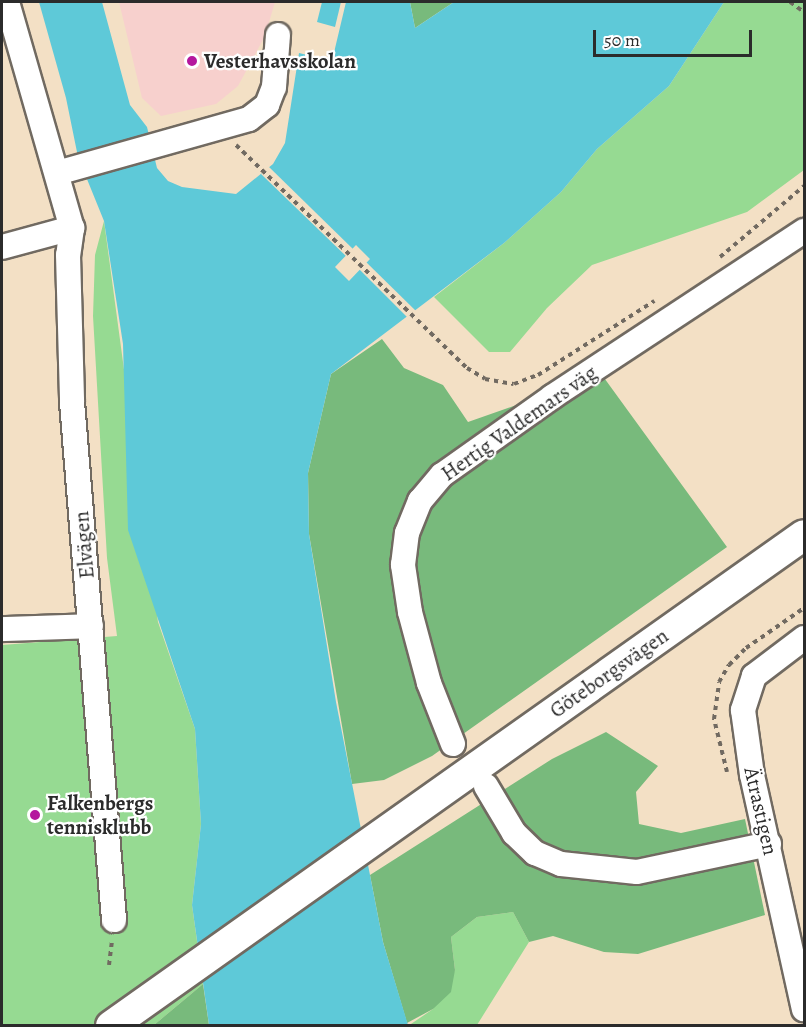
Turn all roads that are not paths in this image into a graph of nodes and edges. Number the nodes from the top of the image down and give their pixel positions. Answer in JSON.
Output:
{"nodes":[{"id":1,"x":7,"y":2,"type":"edge"},
{"id":2,"x":278,"y":36,"type":"dead end"},
{"id":3,"x":57,"y":173,"type":"junction"},
{"id":4,"x":72,"y":228,"type":"junction"},
{"id":5,"x":804,"y":231,"type":"edge"},
{"id":6,"x":2,"y":247,"type":"edge"},
{"id":7,"x":804,"y":535,"type":"edge"},
{"id":8,"x":91,"y":626,"type":"junction"},
{"id":9,"x":2,"y":629,"type":"edge"},
{"id":10,"x":804,"y":638,"type":"edge"},
{"id":11,"x":453,"y":744,"type":"dead end"},
{"id":12,"x":486,"y":786,"type":"dead end"},
{"id":13,"x":769,"y":844,"type":"junction"},
{"id":14,"x":114,"y":920,"type":"dead end"},
{"id":15,"x":160,"y":990,"type":"junction"},
{"id":16,"x":804,"y":1009,"type":"edge"},
{"id":17,"x":94,"y":1026,"type":"edge"},
{"id":18,"x":111,"y":1026,"type":"edge"}],
"edges":[{"from":1,"to":3,"type":"street","name":"Elvägen"},
{"from":2,"to":3,"type":"street"},
{"from":3,"to":4,"type":"street","name":"Elvägen"},
{"from":4,"to":6,"type":"street"},
{"from":4,"to":8,"type":"street","name":"Elvägen"},
{"from":5,"to":11,"type":"street","name":"Hertig Valdemars väg"},
{"from":7,"to":15,"type":"main road","name":"Göteborgsvägen"},
{"from":8,"to":9,"type":"street"},
{"from":8,"to":14,"type":"street","name":"Elvägen"},
{"from":10,"to":13,"type":"street","name":"Ätrastigen"},
{"from":12,"to":13,"type":"street"},
{"from":13,"to":16,"type":"street","name":"Ätrastigen"},
{"from":15,"to":17,"type":"main road"},
{"from":15,"to":18,"type":"main road"}]}
